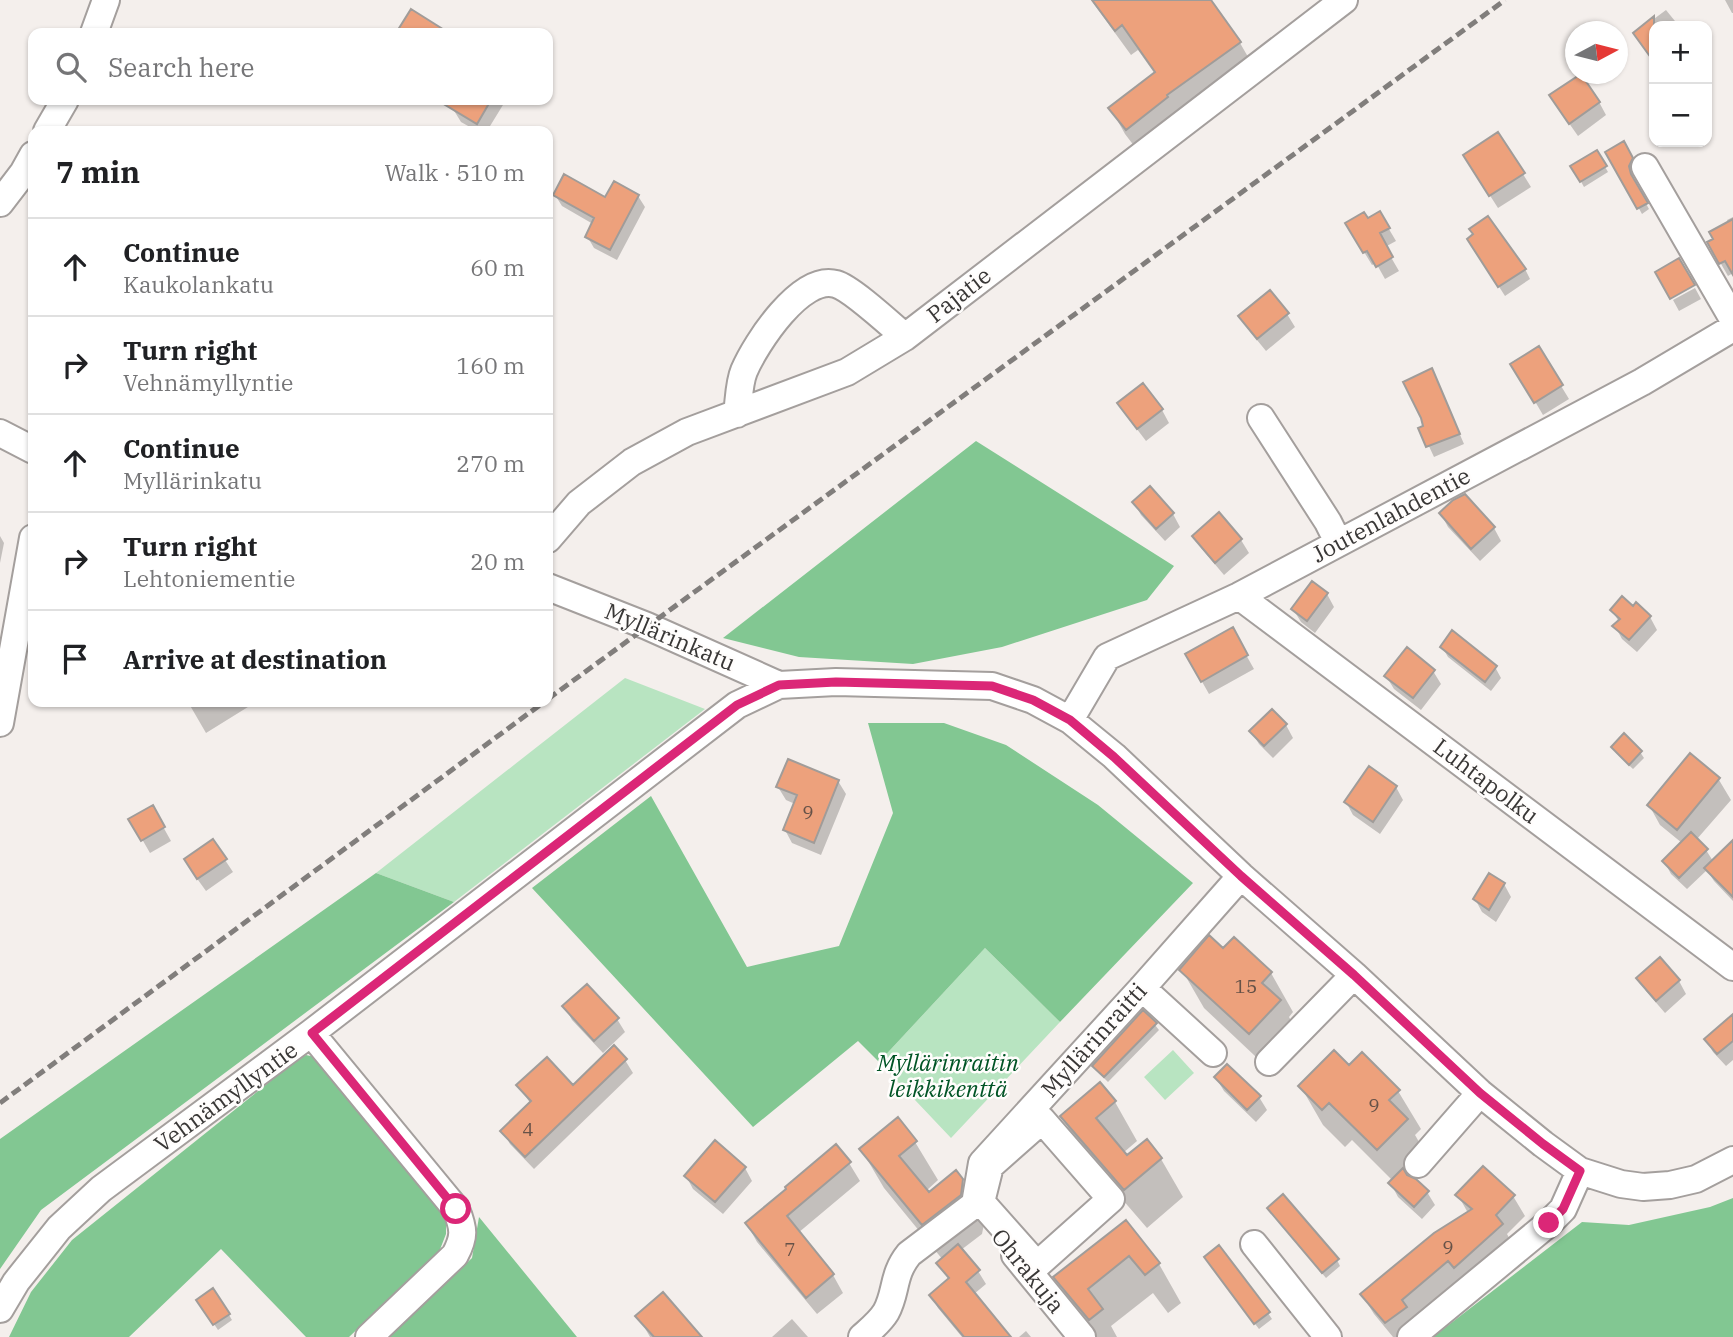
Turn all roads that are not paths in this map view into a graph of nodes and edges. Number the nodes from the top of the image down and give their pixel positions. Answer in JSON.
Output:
{"nodes":[{"id":1,"x":106,"y":0,"type":"edge"},
{"id":2,"x":1344,"y":0,"type":"edge"},
{"id":3,"x":96,"y":28,"type":"edge"},
{"id":4,"x":62,"y":105,"type":"edge"},
{"id":5,"x":50,"y":126,"type":"edge"},
{"id":6,"x":28,"y":164,"type":"edge"},
{"id":7,"x":1645,"y":167,"type":"dead end"},
{"id":8,"x":0,"y":203,"type":"edge"},
{"id":9,"x":1733,"y":319,"type":"edge"},
{"id":10,"x":1733,"y":328,"type":"edge"},
{"id":11,"x":905,"y":337,"type":"junction"},
{"id":12,"x":737,"y":414,"type":"junction"},
{"id":13,"x":1261,"y":418,"type":"dead end"},
{"id":14,"x":0,"y":433,"type":"edge"},
{"id":15,"x":28,"y":447,"type":"edge"},
{"id":16,"x":553,"y":533,"type":"edge"},
{"id":17,"x":1338,"y":542,"type":"junction"},
{"id":18,"x":28,"y":566,"type":"edge"},
{"id":19,"x":553,"y":588,"type":"edge"},
{"id":20,"x":1240,"y":596,"type":"junction"},
{"id":21,"x":779,"y":685,"type":"junction"},
{"id":22,"x":1070,"y":720,"type":"junction"},
{"id":23,"x":0,"y":723,"type":"edge"},
{"id":24,"x":1241,"y":876,"type":"junction"},
{"id":25,"x":1733,"y":967,"type":"edge"},
{"id":26,"x":1354,"y":975,"type":"junction"},
{"id":27,"x":1142,"y":988,"type":"junction"},
{"id":28,"x":312,"y":1033,"type":"junction"},
{"id":29,"x":1213,"y":1054,"type":"dead end"},
{"id":30,"x":1269,"y":1062,"type":"dead end"},
{"id":31,"x":1480,"y":1093,"type":"junction"},
{"id":32,"x":1041,"y":1120,"type":"joint"},
{"id":33,"x":1733,"y":1160,"type":"edge"},
{"id":34,"x":1418,"y":1164,"type":"dead end"},
{"id":35,"x":1580,"y":1171,"type":"junction"},
{"id":36,"x":975,"y":1204,"type":"junction"},
{"id":37,"x":1254,"y":1244,"type":"dead end"},
{"id":38,"x":0,"y":1309,"type":"edge"},
{"id":39,"x":369,"y":1337,"type":"edge"},
{"id":40,"x":862,"y":1337,"type":"edge"},
{"id":41,"x":1082,"y":1337,"type":"edge"},
{"id":42,"x":1328,"y":1337,"type":"edge"},
{"id":43,"x":1411,"y":1337,"type":"edge"}],
"edges":[{"from":1,"to":3,"type":"street"},
{"from":2,"to":11,"type":"street","name":"Pajatie"},
{"from":4,"to":5,"type":"street"},
{"from":6,"to":8,"type":"street"},
{"from":7,"to":9,"type":"street"},
{"from":10,"to":17,"type":"street","name":"Joutenlahdentie"},
{"from":11,"to":12,"type":"street","name":"Pajatie"},
{"from":11,"to":12,"type":"street"},
{"from":12,"to":16,"type":"street","name":"Pajatie"},
{"from":13,"to":17,"type":"street"},
{"from":14,"to":15,"type":"street"},
{"from":17,"to":20,"type":"street","name":"Joutenlahdentie"},
{"from":18,"to":23,"type":"street"},
{"from":19,"to":21,"type":"street","name":"Myllärinkatu"},
{"from":20,"to":22,"type":"street","name":"Joutenlahdentie"},
{"from":20,"to":25,"type":"street","name":"Luhtapolku"},
{"from":21,"to":22,"type":"street","name":"Myllärinkatu"},
{"from":21,"to":28,"type":"street","name":"Vehnämyllyntie"},
{"from":22,"to":24,"type":"street","name":"Myllärinkatu"},
{"from":24,"to":26,"type":"street","name":"Myllärinkatu"},
{"from":24,"to":27,"type":"street","name":"Myllärinraitti"},
{"from":26,"to":30,"type":"street"},
{"from":26,"to":31,"type":"street","name":"Myllärinkatu"},
{"from":27,"to":29,"type":"street"},
{"from":27,"to":36,"type":"street","name":"Myllärinraitti"},
{"from":28,"to":38,"type":"street","name":"Vehnämyllyntie"},
{"from":28,"to":39,"type":"street"},
{"from":31,"to":34,"type":"street"},
{"from":31,"to":35,"type":"street","name":"Myllärinkatu"},
{"from":32,"to":32,"type":"street"},
{"from":33,"to":35,"type":"street","name":"Myllärinkatu"},
{"from":35,"to":43,"type":"street"},
{"from":36,"to":40,"type":"street"},
{"from":36,"to":41,"type":"street","name":"Ohrakuja"},
{"from":37,"to":42,"type":"street"}]}
